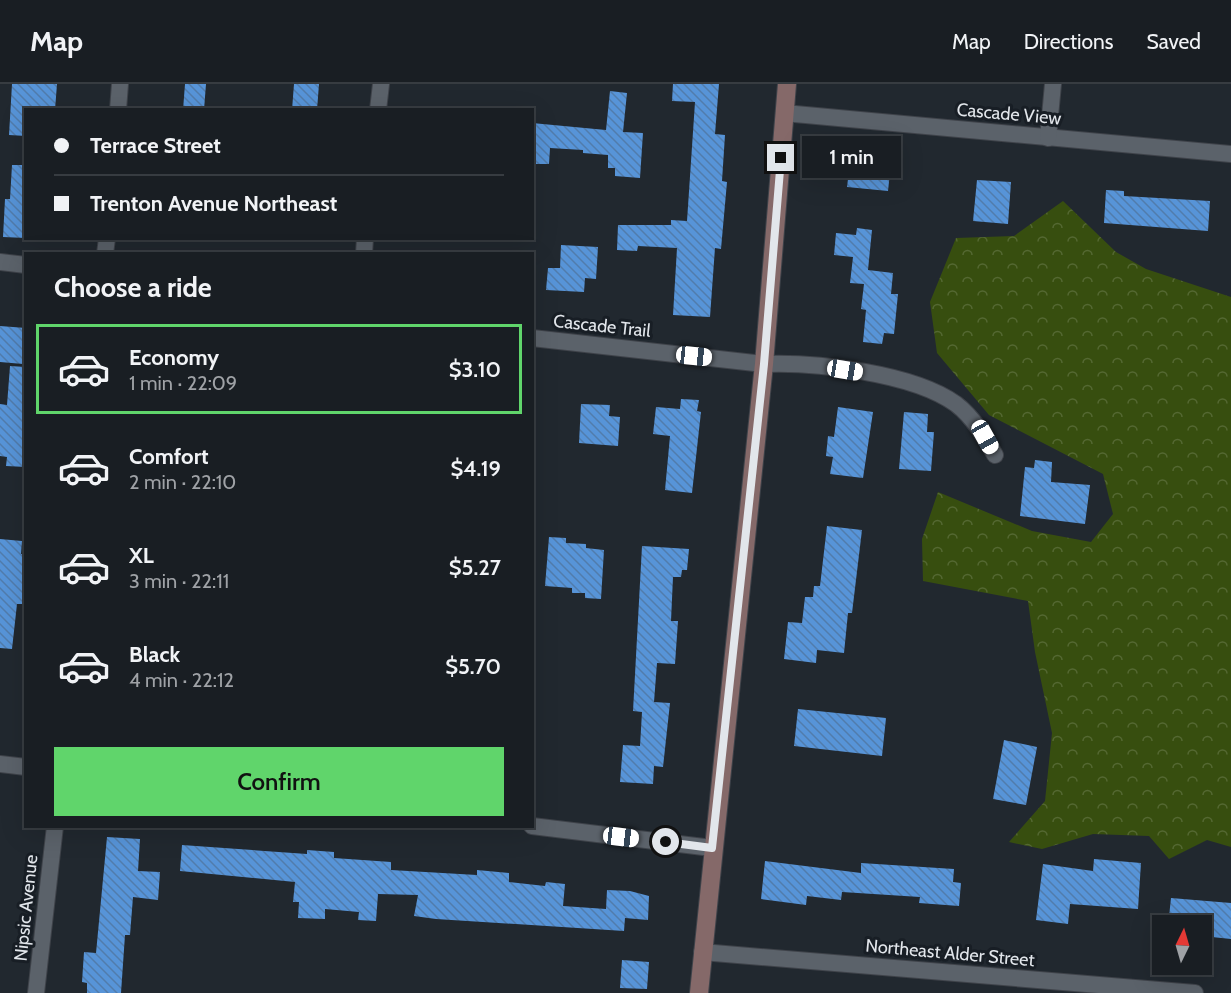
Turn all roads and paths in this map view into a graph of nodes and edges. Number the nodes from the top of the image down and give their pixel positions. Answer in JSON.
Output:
{"nodes":[{"id":1,"x":120,"y":84,"type":"edge"},
{"id":2,"x":381,"y":84,"type":"edge"},
{"id":3,"x":787,"y":84,"type":"edge"},
{"id":4,"x":1053,"y":84,"type":"edge"},
{"id":5,"x":118,"y":108,"type":"edge"},
{"id":6,"x":378,"y":108,"type":"edge"},
{"id":7,"x":784,"y":113,"type":"junction"},
{"id":8,"x":1048,"y":138,"type":"junction"},
{"id":9,"x":1231,"y":154,"type":"edge"},
{"id":10,"x":0,"y":262,"type":"edge"},
{"id":11,"x":24,"y":265,"type":"edge"},
{"id":12,"x":534,"y":338,"type":"edge"},
{"id":13,"x":764,"y":364,"type":"junction"},
{"id":14,"x":995,"y":455,"type":"dead end"},
{"id":15,"x":0,"y":764,"type":"edge"},
{"id":16,"x":24,"y":767,"type":"edge"},
{"id":17,"x":534,"y":826,"type":"edge"},
{"id":18,"x":55,"y":828,"type":"edge"},
{"id":19,"x":712,"y":848,"type":"junction"},
{"id":20,"x":702,"y":952,"type":"junction"},
{"id":21,"x":36,"y":993,"type":"edge"},
{"id":22,"x":699,"y":993,"type":"edge"},
{"id":23,"x":1195,"y":993,"type":"edge"}],
"edges":[{"from":1,"to":5,"type":"street"},
{"from":2,"to":6,"type":"street"},
{"from":3,"to":7,"type":"main road"},
{"from":4,"to":8,"type":"street"},
{"from":7,"to":8,"type":"street","name":"Cascade View"},
{"from":7,"to":13,"type":"main road"},
{"from":8,"to":9,"type":"street","name":"Cascade View"},
{"from":10,"to":11,"type":"street"},
{"from":12,"to":13,"type":"street","name":"Cascade Trail"},
{"from":13,"to":14,"type":"street","name":"Cascade Trail"},
{"from":13,"to":19,"type":"main road"},
{"from":15,"to":16,"type":"street"},
{"from":17,"to":19,"type":"street"},
{"from":18,"to":21,"type":"street","name":"Nipsic Avenue"},
{"from":19,"to":20,"type":"main road"},
{"from":20,"to":22,"type":"main road"},
{"from":20,"to":23,"type":"street","name":"Northeast Alder Street"}]}
